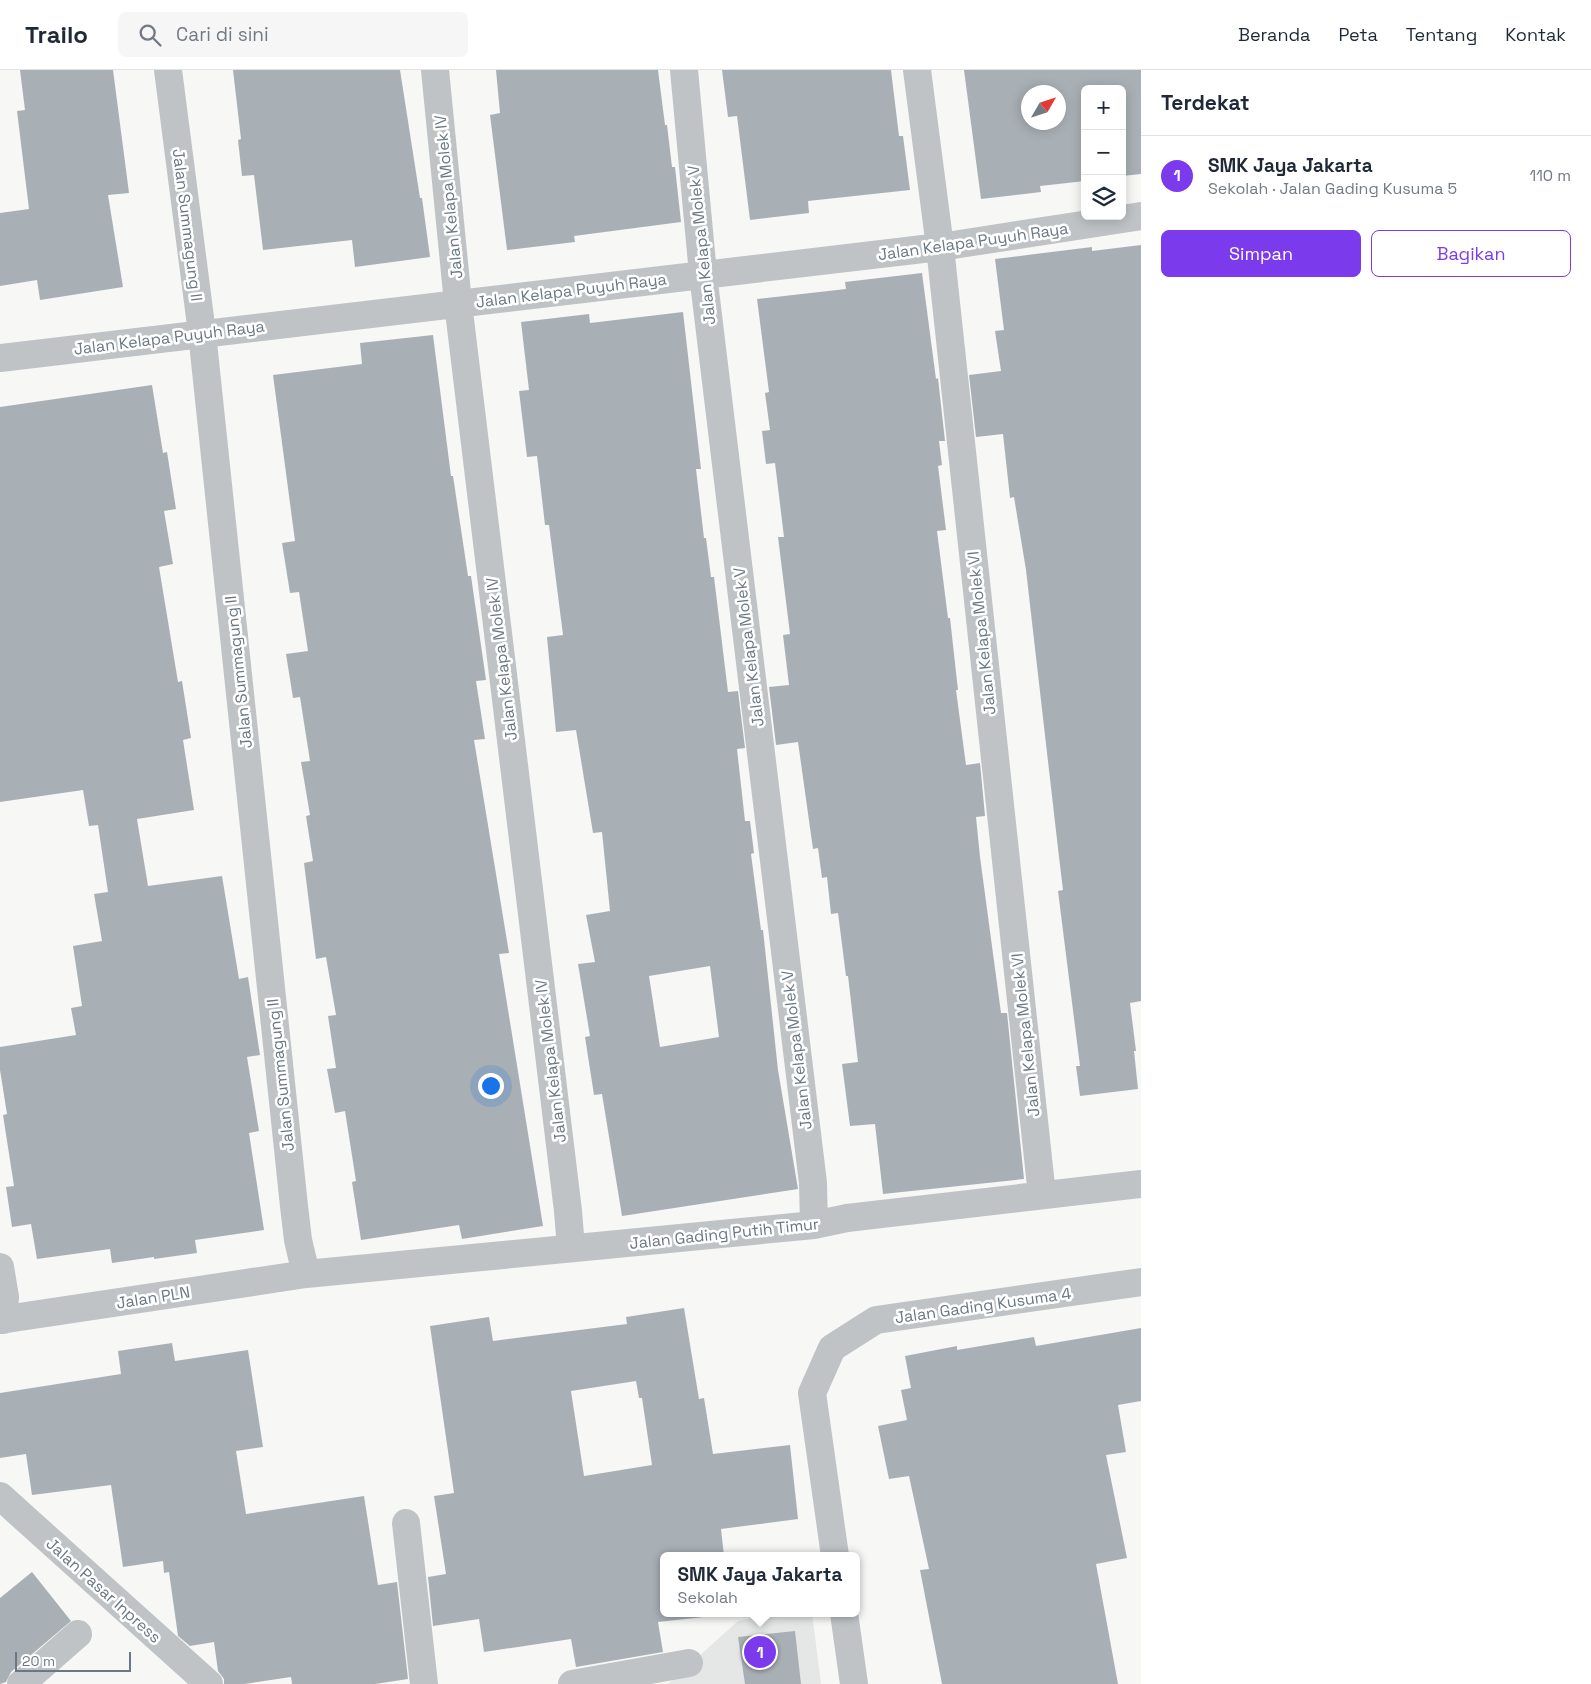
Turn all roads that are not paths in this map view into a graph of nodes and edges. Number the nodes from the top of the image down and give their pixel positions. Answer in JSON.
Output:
{"nodes":[{"id":1,"x":168,"y":70,"type":"edge"},
{"id":2,"x":435,"y":70,"type":"edge"},
{"id":3,"x":684,"y":70,"type":"edge"},
{"id":4,"x":917,"y":70,"type":"edge"},
{"id":5,"x":1141,"y":216,"type":"edge"},
{"id":6,"x":940,"y":248,"type":"junction"},
{"id":7,"x":702,"y":274,"type":"junction"},
{"id":8,"x":458,"y":303,"type":"junction"},
{"id":9,"x":202,"y":333,"type":"junction"},
{"id":10,"x":0,"y":358,"type":"edge"},
{"id":11,"x":1141,"y":1184,"type":"edge"},
{"id":12,"x":1046,"y":1194,"type":"junction"},
{"id":13,"x":814,"y":1225,"type":"junction"},
{"id":14,"x":571,"y":1248,"type":"junction"},
{"id":15,"x":0,"y":1267,"type":"edge"},
{"id":16,"x":306,"y":1274,"type":"junction"},
{"id":17,"x":1141,"y":1282,"type":"edge"},
{"id":18,"x":2,"y":1320,"type":"edge"},
{"id":19,"x":0,"y":1496,"type":"edge"},
{"id":20,"x":406,"y":1522,"type":"dead end"},
{"id":21,"x":834,"y":1552,"type":"edge"},
{"id":22,"x":845,"y":1617,"type":"edge"},
{"id":23,"x":78,"y":1634,"type":"dead end"},
{"id":24,"x":689,"y":1663,"type":"dead end"},
{"id":25,"x":21,"y":1684,"type":"edge"},
{"id":26,"x":209,"y":1684,"type":"edge"},
{"id":27,"x":424,"y":1684,"type":"edge"},
{"id":28,"x":572,"y":1684,"type":"edge"},
{"id":29,"x":854,"y":1684,"type":"edge"}],
"edges":[{"from":1,"to":9,"type":"street","name":"Jalan Summagung II"},
{"from":2,"to":8,"type":"street","name":"Jalan Kelapa Molek IV"},
{"from":3,"to":7,"type":"street","name":"Jalan Kelapa Molek V"},
{"from":4,"to":6,"type":"street","name":"Jalan Kelapa Molek VI"},
{"from":5,"to":6,"type":"street","name":"Jalan Kelapa Puyuh Raya"},
{"from":6,"to":7,"type":"street","name":"Jalan Kelapa Puyuh Raya"},
{"from":6,"to":12,"type":"street","name":"Jalan Kelapa Molek VI"},
{"from":7,"to":8,"type":"street","name":"Jalan Kelapa Puyuh Raya"},
{"from":7,"to":13,"type":"street","name":"Jalan Kelapa Molek V"},
{"from":8,"to":9,"type":"street","name":"Jalan Kelapa Puyuh Raya"},
{"from":8,"to":14,"type":"street","name":"Jalan Kelapa Molek IV"},
{"from":9,"to":10,"type":"street","name":"Jalan Kelapa Puyuh Raya"},
{"from":9,"to":16,"type":"street","name":"Jalan Summagung II"},
{"from":11,"to":12,"type":"street","name":"Jalan Gading Putih Timur"},
{"from":12,"to":13,"type":"street","name":"Jalan Gading Putih Timur"},
{"from":13,"to":14,"type":"street","name":"Jalan Gading Putih Timur"},
{"from":14,"to":16,"type":"street","name":"Jalan Gading Putih Timur"},
{"from":15,"to":18,"type":"street"},
{"from":16,"to":18,"type":"street","name":"Jalan PLN"},
{"from":17,"to":21,"type":"street","name":"Jalan Gading Kusuma 4"},
{"from":19,"to":26,"type":"street","name":"Jalan Pasar Inpress"},
{"from":20,"to":27,"type":"street"},
{"from":22,"to":29,"type":"street"},
{"from":23,"to":25,"type":"street"},
{"from":24,"to":28,"type":"street"}]}
